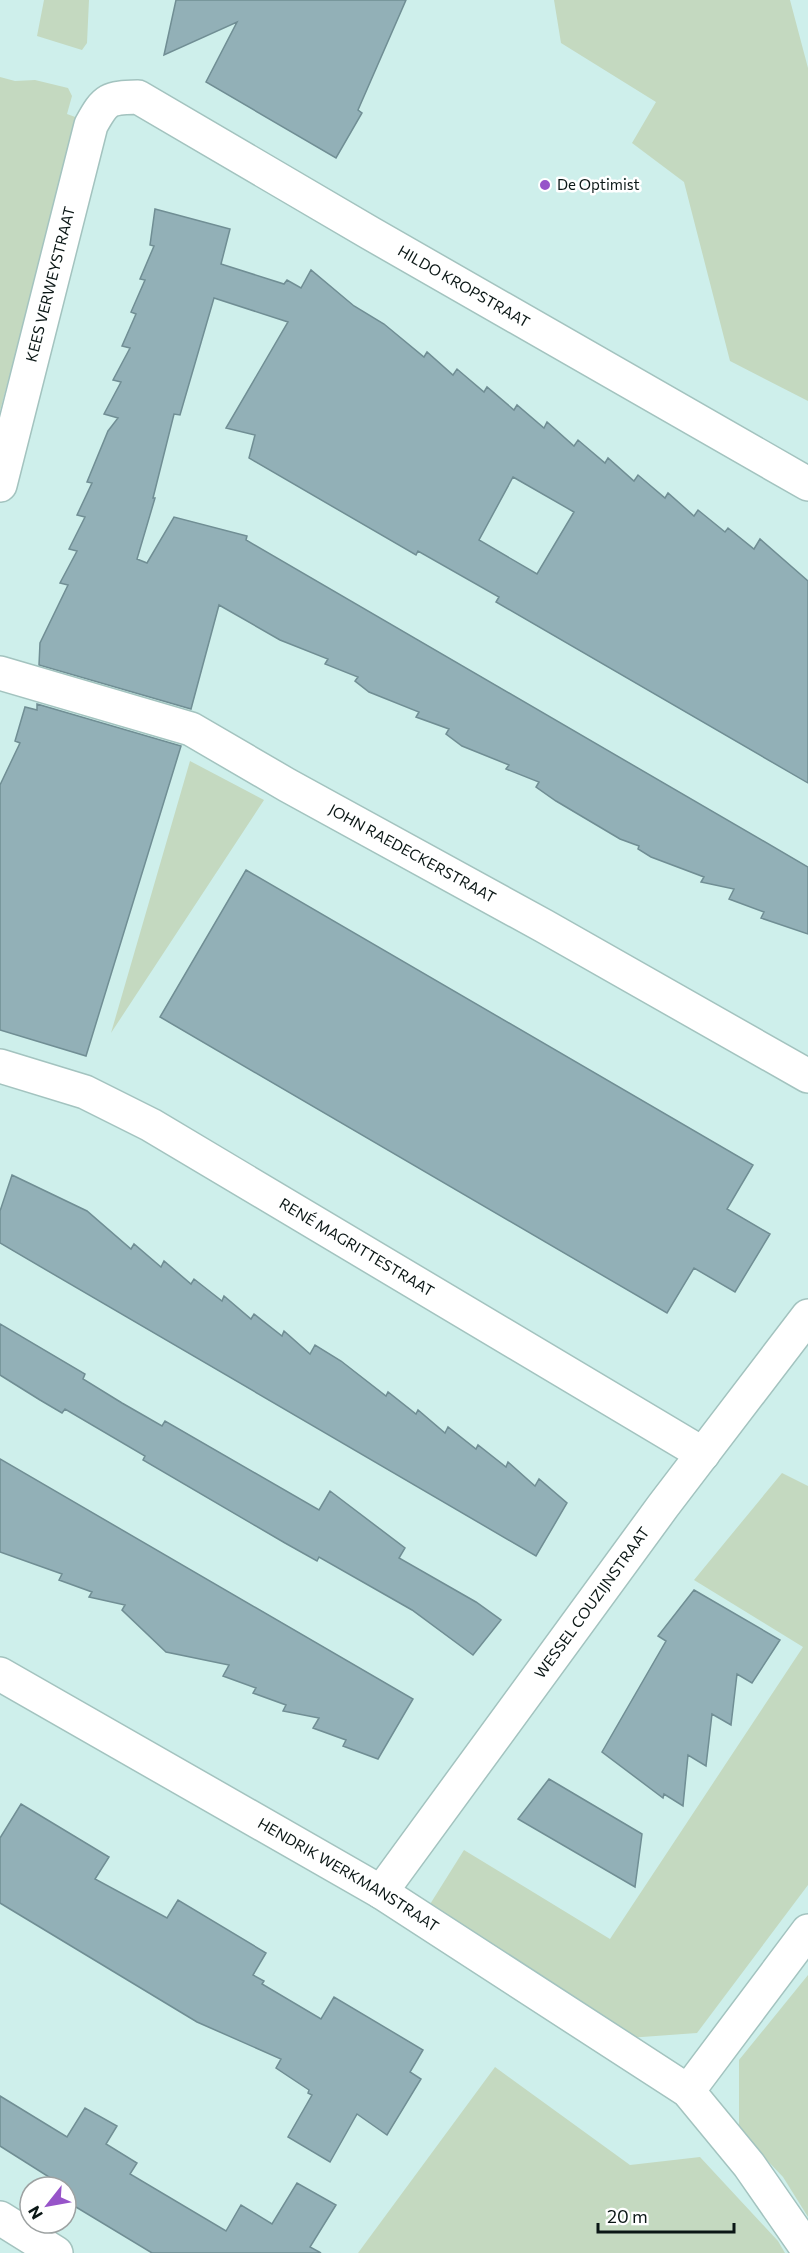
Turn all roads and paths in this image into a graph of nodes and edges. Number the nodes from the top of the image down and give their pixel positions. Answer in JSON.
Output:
{"nodes":[{"id":1,"x":118,"y":98,"type":"joint"},
{"id":2,"x":808,"y":484,"type":"edge"},
{"id":3,"x":0,"y":485,"type":"edge"},
{"id":4,"x":0,"y":673,"type":"edge"},
{"id":5,"x":0,"y":1066,"type":"edge"},
{"id":6,"x":808,"y":1076,"type":"edge"},
{"id":7,"x":808,"y":1316,"type":"edge"},
{"id":8,"x":703,"y":1454,"type":"junction"},
{"id":9,"x":0,"y":1674,"type":"edge"},
{"id":10,"x":381,"y":1892,"type":"junction"},
{"id":11,"x":808,"y":1931,"type":"edge"},
{"id":12,"x":688,"y":2091,"type":"junction"},
{"id":13,"x":0,"y":2218,"type":"edge"},
{"id":14,"x":808,"y":2250,"type":"edge"},
{"id":15,"x":56,"y":2253,"type":"edge"}],
"edges":[{"from":1,"to":2,"type":"street","name":"HILDO KROPSTRAAT"},
{"from":1,"to":3,"type":"street","name":"KEES VERWEYSTRAAT"},
{"from":4,"to":6,"type":"street","name":"JOHN RAEDECKERSTRAAT"},
{"from":5,"to":8,"type":"street","name":"RENÉ MAGRITTESTRAAT"},
{"from":7,"to":8,"type":"street","name":"WESSEL COUZIJNSTRAAT"},
{"from":8,"to":10,"type":"street","name":"WESSEL COUZIJNSTRAAT"},
{"from":9,"to":10,"type":"street","name":"HENDRIK WERKMANSTRAAT"},
{"from":10,"to":12,"type":"street","name":"HENDRIK WERKMANSTRAAT"},
{"from":11,"to":12,"type":"street"},
{"from":12,"to":14,"type":"street","name":"HENDRIK WERKMANSTRAAT"},
{"from":13,"to":15,"type":"street"}]}
